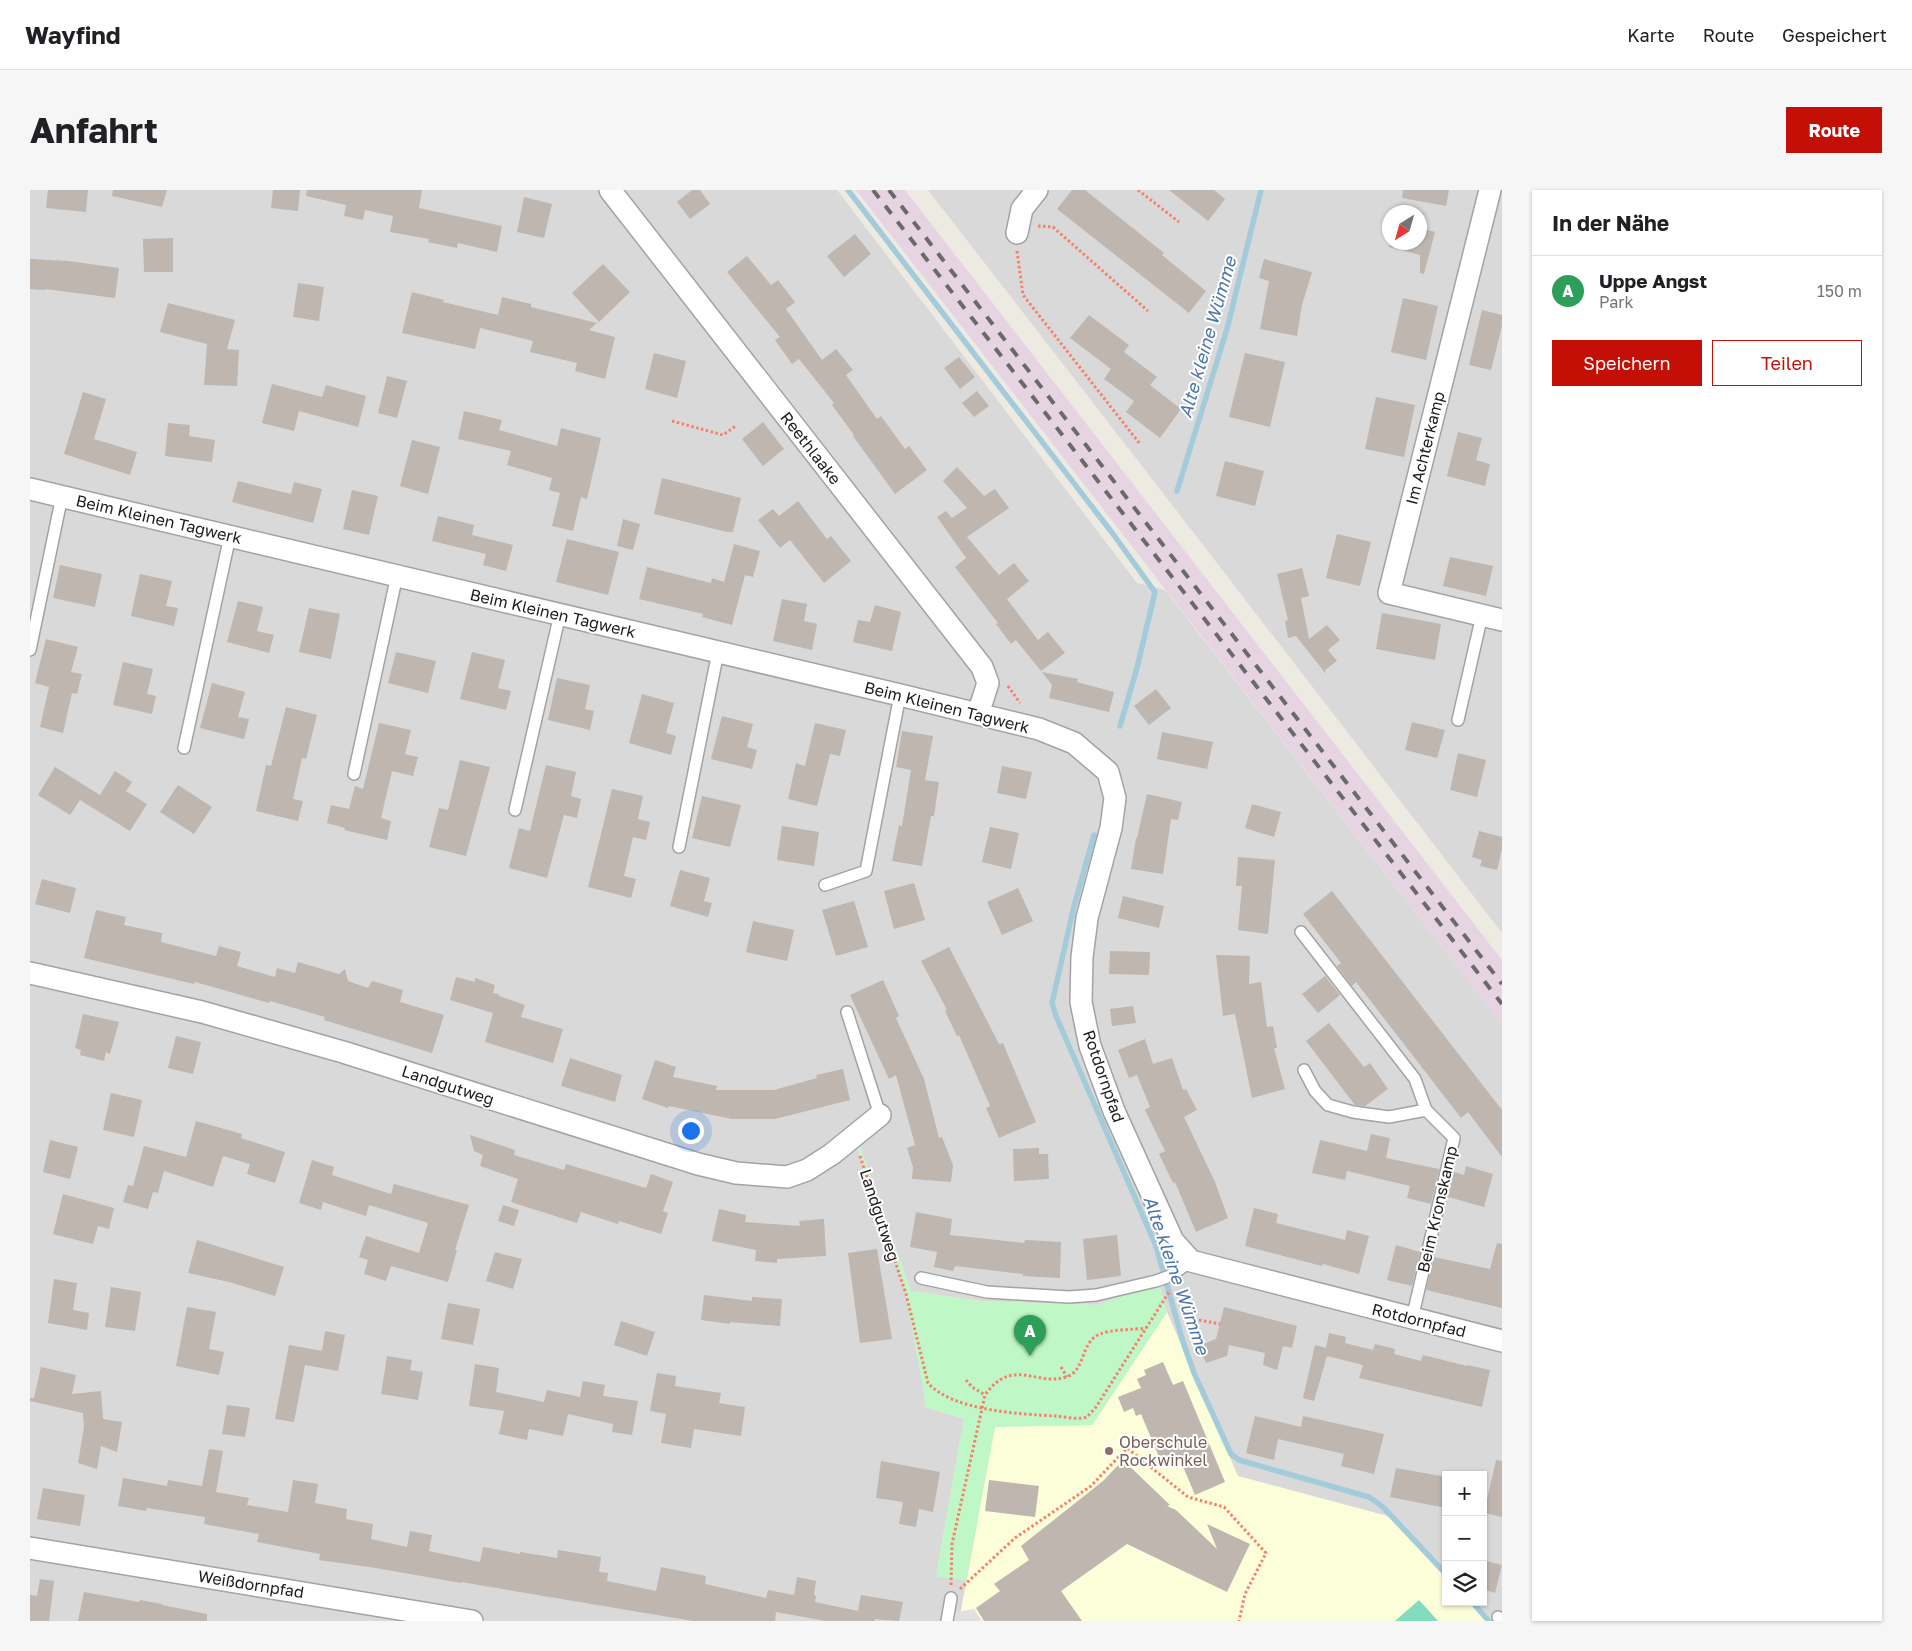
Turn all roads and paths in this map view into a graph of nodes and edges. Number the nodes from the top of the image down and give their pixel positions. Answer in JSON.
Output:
{"nodes":[{"id":1,"x":610,"y":190,"type":"edge"},
{"id":2,"x":1038,"y":190,"type":"edge"},
{"id":3,"x":1138,"y":190,"type":"edge"},
{"id":4,"x":1490,"y":190,"type":"edge"},
{"id":5,"x":1179,"y":222,"type":"dead end"},
{"id":6,"x":1018,"y":228,"type":"junction"},
{"id":7,"x":1148,"y":311,"type":"dead end"},
{"id":8,"x":672,"y":421,"type":"dead end"},
{"id":9,"x":737,"y":425,"type":"dead end"},
{"id":10,"x":1140,"y":444,"type":"dead end"},
{"id":11,"x":30,"y":489,"type":"edge"},
{"id":12,"x":62,"y":496,"type":"junction"},
{"id":13,"x":230,"y":536,"type":"junction"},
{"id":14,"x":397,"y":575,"type":"junction"},
{"id":15,"x":560,"y":614,"type":"junction"},
{"id":16,"x":1492,"y":618,"type":"edge"},
{"id":17,"x":30,"y":650,"type":"edge"},
{"id":18,"x":718,"y":652,"type":"junction"},
{"id":19,"x":1006,"y":684,"type":"dead end"},
{"id":20,"x":900,"y":694,"type":"junction"},
{"id":21,"x":978,"y":714,"type":"junction"},
{"id":22,"x":1458,"y":720,"type":"dead end"},
{"id":23,"x":1039,"y":730,"type":"junction"},
{"id":24,"x":1074,"y":743,"type":"joint"},
{"id":25,"x":184,"y":748,"type":"dead end"},
{"id":26,"x":354,"y":774,"type":"dead end"},
{"id":27,"x":515,"y":810,"type":"dead end"},
{"id":28,"x":679,"y":847,"type":"dead end"},
{"id":29,"x":825,"y":886,"type":"dead end"},
{"id":30,"x":1301,"y":932,"type":"dead end"},
{"id":31,"x":30,"y":973,"type":"edge"},
{"id":32,"x":847,"y":1012,"type":"dead end"},
{"id":33,"x":1304,"y":1070,"type":"dead end"},
{"id":34,"x":1426,"y":1110,"type":"junction"},
{"id":35,"x":880,"y":1115,"type":"joint"},
{"id":36,"x":854,"y":1136,"type":"junction"},
{"id":37,"x":1191,"y":1261,"type":"junction"},
{"id":38,"x":921,"y":1278,"type":"dead end"},
{"id":39,"x":1166,"y":1296,"type":"dead end"},
{"id":40,"x":1412,"y":1319,"type":"junction"},
{"id":41,"x":1199,"y":1320,"type":"dead end"},
{"id":42,"x":1220,"y":1324,"type":"dead end"},
{"id":43,"x":1146,"y":1328,"type":"junction"},
{"id":44,"x":1502,"y":1341,"type":"edge"},
{"id":45,"x":1061,"y":1367,"type":"dead end"},
{"id":46,"x":1067,"y":1377,"type":"junction"},
{"id":47,"x":966,"y":1380,"type":"dead end"},
{"id":48,"x":985,"y":1395,"type":"junction"},
{"id":49,"x":982,"y":1408,"type":"junction"},
{"id":50,"x":30,"y":1548,"type":"edge"},
{"id":51,"x":951,"y":1598,"type":"junction"},
{"id":52,"x":472,"y":1621,"type":"edge"},
{"id":53,"x":946,"y":1621,"type":"edge"},
{"id":54,"x":1239,"y":1621,"type":"edge"}],
"edges":[{"from":1,"to":21,"type":"street","name":"Reethlaake"},
{"from":2,"to":6,"type":"street"},
{"from":3,"to":5,"type":"path"},
{"from":4,"to":16,"type":"street","name":"Im Achterkamp"},
{"from":6,"to":7,"type":"path"},
{"from":6,"to":10,"type":"path"},
{"from":8,"to":9,"type":"path"},
{"from":11,"to":12,"type":"street","name":"Beim Kleinen Tagwerk"},
{"from":12,"to":13,"type":"street","name":"Beim Kleinen Tagwerk"},
{"from":12,"to":17,"type":"lane"},
{"from":13,"to":14,"type":"street","name":"Beim Kleinen Tagwerk"},
{"from":13,"to":25,"type":"lane"},
{"from":14,"to":15,"type":"street","name":"Beim Kleinen Tagwerk"},
{"from":14,"to":26,"type":"lane"},
{"from":15,"to":18,"type":"street","name":"Beim Kleinen Tagwerk"},
{"from":15,"to":27,"type":"lane"},
{"from":16,"to":22,"type":"lane"},
{"from":18,"to":20,"type":"street","name":"Beim Kleinen Tagwerk"},
{"from":18,"to":28,"type":"lane"},
{"from":19,"to":23,"type":"path"},
{"from":20,"to":21,"type":"street","name":"Beim Kleinen Tagwerk"},
{"from":20,"to":29,"type":"lane"},
{"from":21,"to":23,"type":"street","name":"Beim Kleinen Tagwerk"},
{"from":23,"to":24,"type":"street","name":"Beim Kleinen Tagwerk"},
{"from":24,"to":37,"type":"street","name":"Rotdornpfad"},
{"from":30,"to":34,"type":"lane","name":"Beim Kronskamp"},
{"from":31,"to":36,"type":"street","name":"Landgutweg"},
{"from":32,"to":35,"type":"lane"},
{"from":33,"to":34,"type":"lane"},
{"from":34,"to":40,"type":"lane","name":"Beim Kronskamp"},
{"from":35,"to":36,"type":"street","name":"Landgutweg"},
{"from":36,"to":49,"type":"path","name":"Landgutweg"},
{"from":37,"to":38,"type":"lane"},
{"from":37,"to":40,"type":"street","name":"Rotdornpfad"},
{"from":39,"to":43,"type":"path"},
{"from":40,"to":44,"type":"street","name":"Rotdornpfad"},
{"from":41,"to":42,"type":"path"},
{"from":43,"to":46,"type":"path"},
{"from":43,"to":49,"type":"path","name":"Landgutweg"},
{"from":45,"to":46,"type":"path"},
{"from":46,"to":48,"type":"path"},
{"from":47,"to":48,"type":"path"},
{"from":48,"to":49,"type":"path"},
{"from":49,"to":51,"type":"path"},
{"from":50,"to":52,"type":"street","name":"Weißdornpfad"},
{"from":51,"to":53,"type":"lane"},
{"from":51,"to":54,"type":"path"}]}
